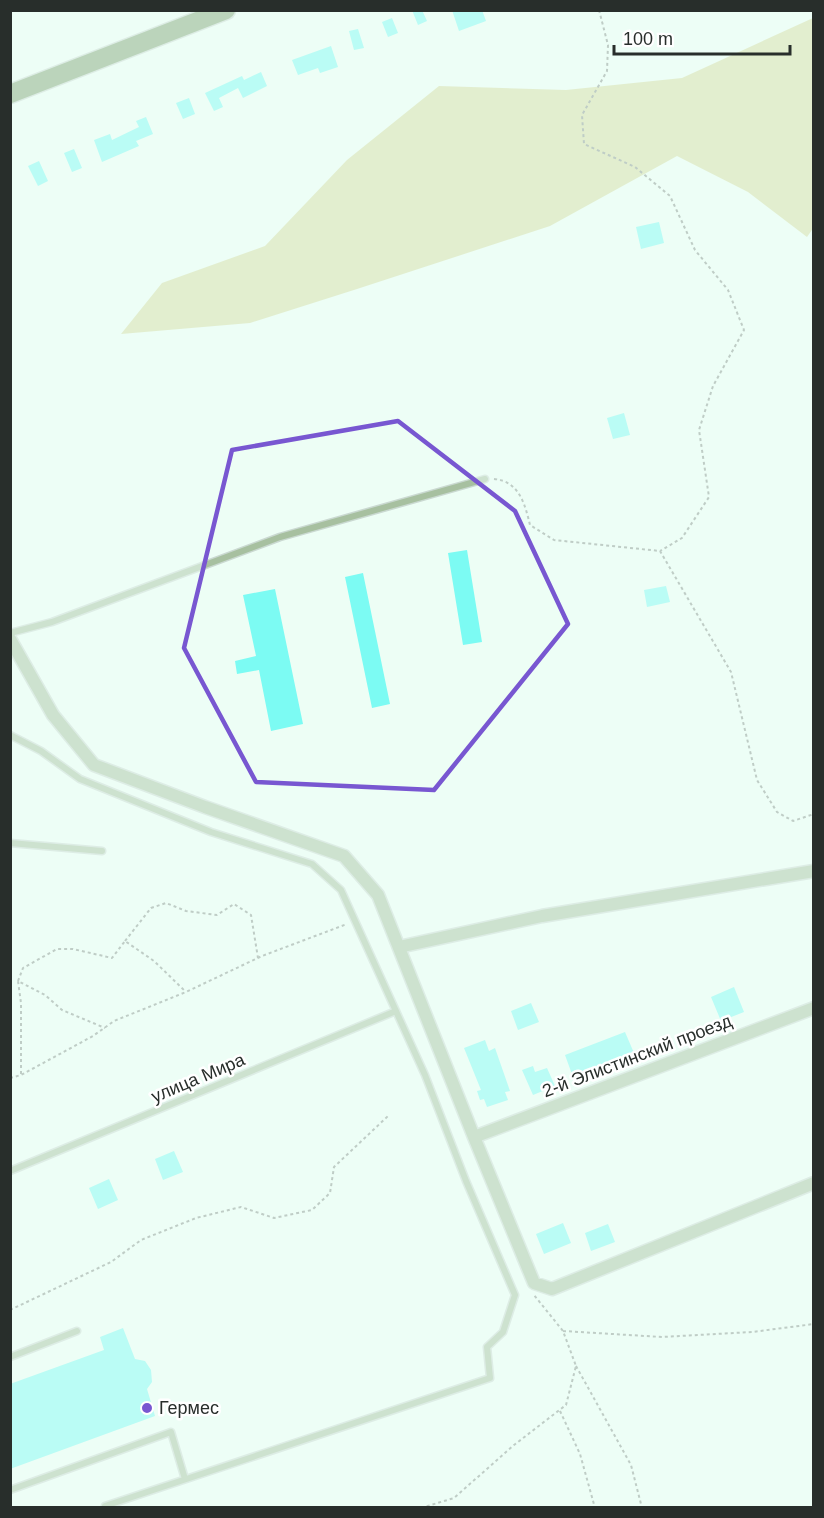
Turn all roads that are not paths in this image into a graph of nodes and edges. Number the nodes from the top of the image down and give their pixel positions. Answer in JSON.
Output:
{"nodes":[{"id":1,"x":226,"y":10,"type":"edge"},
{"id":2,"x":10,"y":94,"type":"edge"},
{"id":3,"x":485,"y":479,"type":"road end"},
{"id":4,"x":10,"y":633,"type":"edge"},
{"id":5,"x":10,"y":639,"type":"edge"},
{"id":6,"x":10,"y":735,"type":"edge"},
{"id":7,"x":10,"y":843,"type":"edge"},
{"id":8,"x":102,"y":851,"type":"dead end"},
{"id":9,"x":813,"y":871,"type":"edge"},
{"id":10,"x":399,"y":947,"type":"junction"},
{"id":11,"x":813,"y":1008,"type":"edge"},
{"id":12,"x":396,"y":1011,"type":"junction"},
{"id":13,"x":474,"y":1137,"type":"junction"},
{"id":14,"x":10,"y":1170,"type":"edge"},
{"id":15,"x":813,"y":1183,"type":"edge"},
{"id":16,"x":78,"y":1331,"type":"dead end"},
{"id":17,"x":10,"y":1358,"type":"edge"},
{"id":18,"x":185,"y":1479,"type":"junction"},
{"id":19,"x":10,"y":1490,"type":"edge"},
{"id":20,"x":105,"y":1506,"type":"dead end"}],
"edges":[{"from":1,"to":2,"type":"street"},
{"from":3,"to":4,"type":"lane"},
{"from":5,"to":10,"type":"street"},
{"from":6,"to":12,"type":"lane"},
{"from":7,"to":8,"type":"lane"},
{"from":9,"to":10,"type":"street"},
{"from":10,"to":13,"type":"street"},
{"from":11,"to":13,"type":"street","name":"2-й Элистинский проезд"},
{"from":12,"to":14,"type":"lane","name":"улица Мира"},
{"from":12,"to":18,"type":"lane"},
{"from":13,"to":15,"type":"street"},
{"from":16,"to":17,"type":"lane"},
{"from":18,"to":19,"type":"lane"},
{"from":18,"to":20,"type":"lane"}]}
